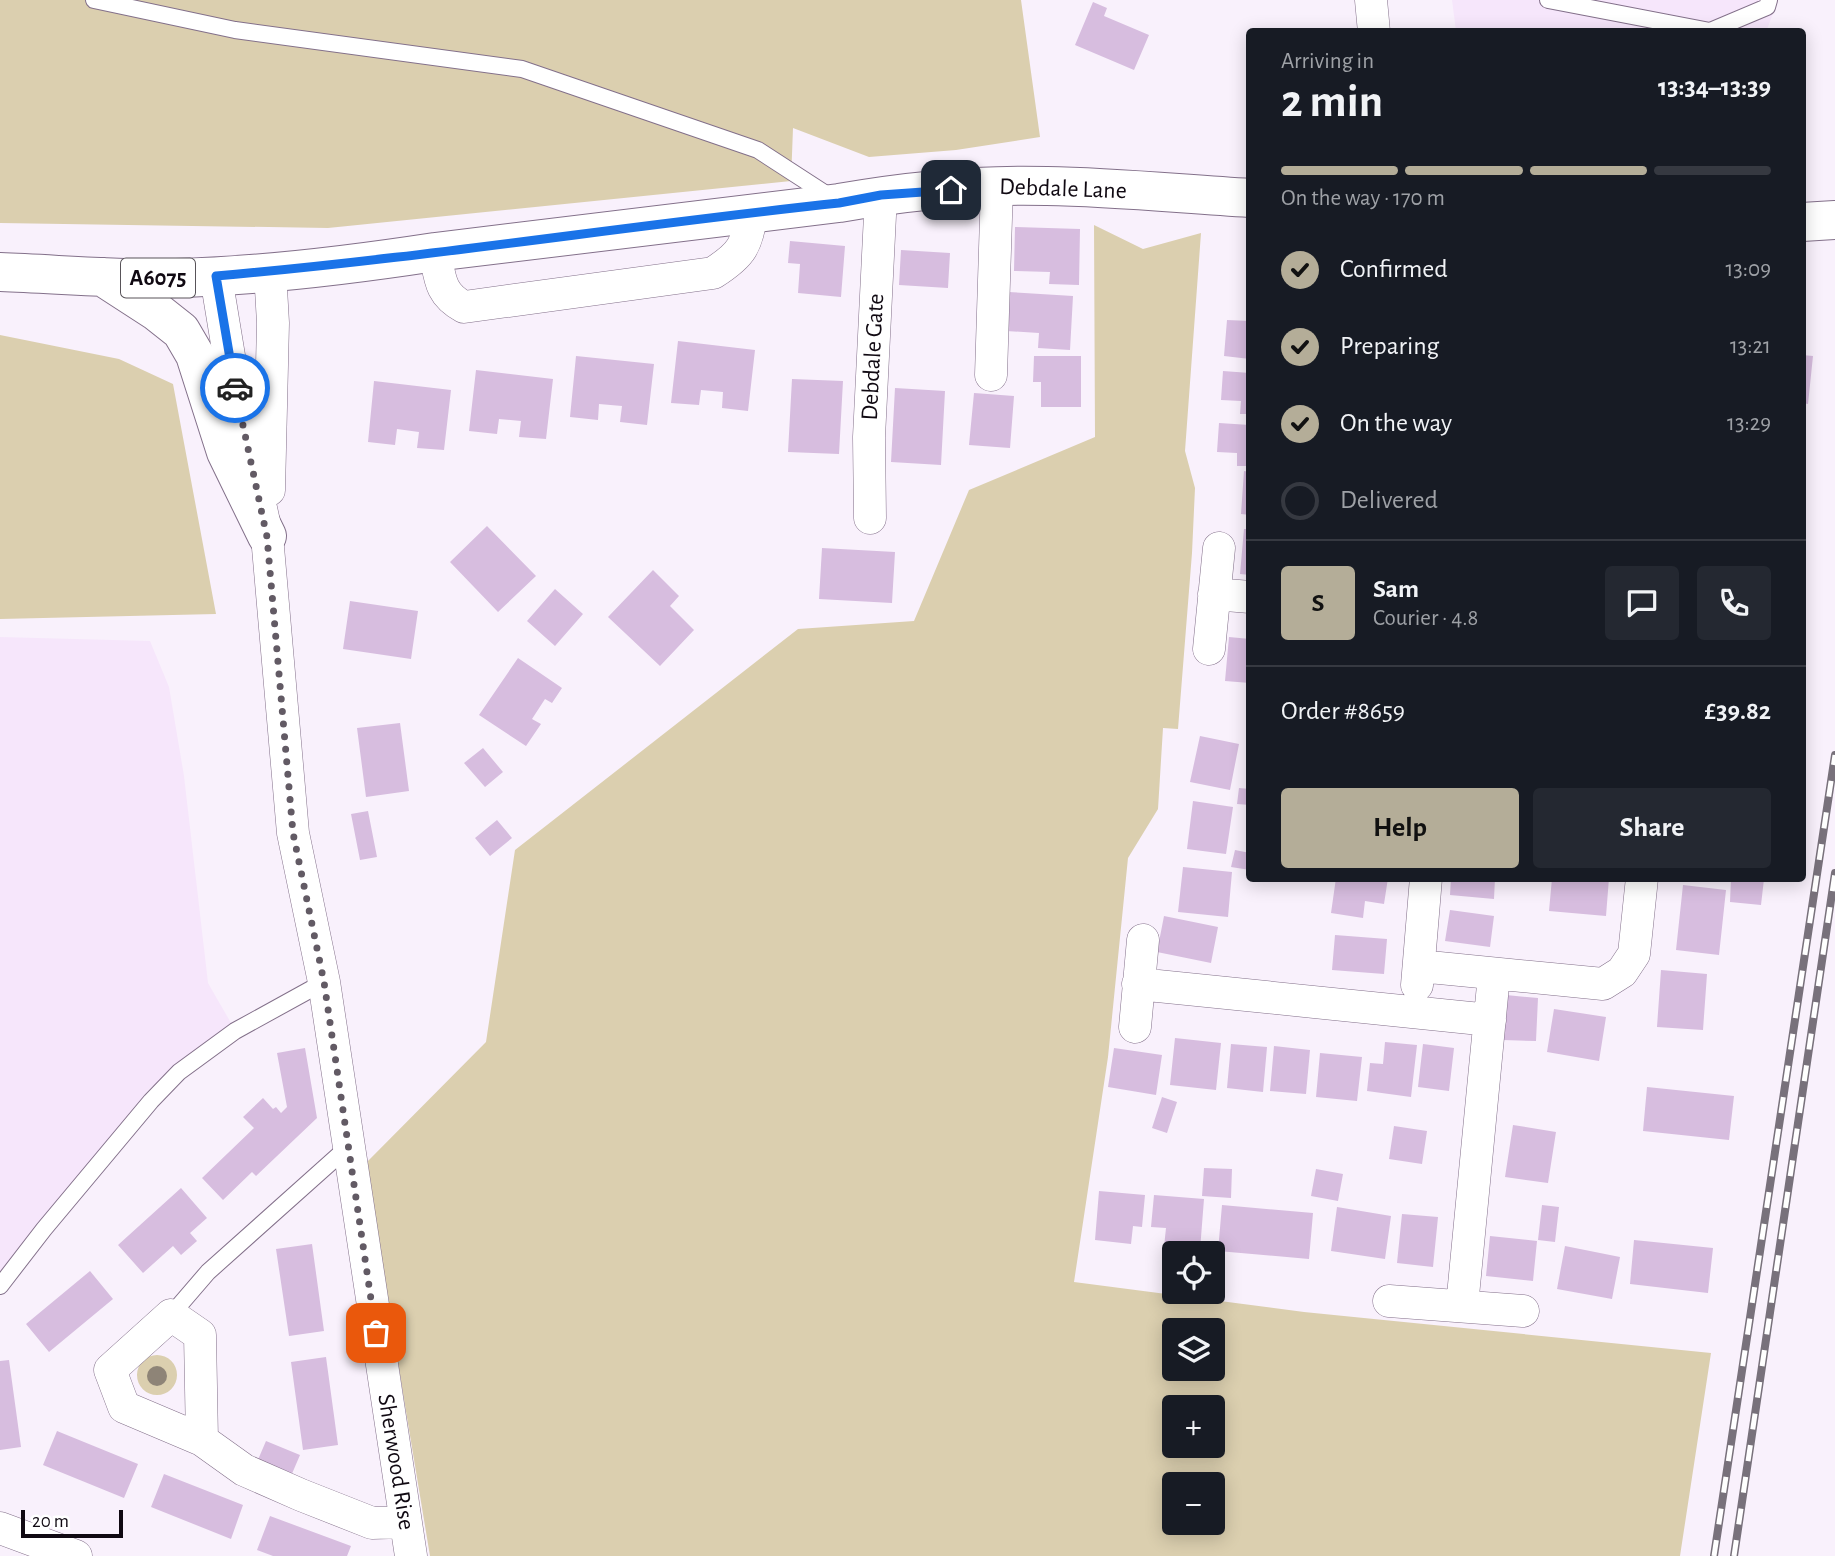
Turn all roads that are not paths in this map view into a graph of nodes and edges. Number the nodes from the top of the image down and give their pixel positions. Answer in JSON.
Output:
{"nodes":[{"id":1,"x":94,"y":0,"type":"edge"},
{"id":2,"x":1371,"y":0,"type":"edge"},
{"id":3,"x":1548,"y":0,"type":"edge"},
{"id":4,"x":1769,"y":0,"type":"edge"},
{"id":5,"x":1374,"y":28,"type":"edge"},
{"id":6,"x":1694,"y":28,"type":"edge"},
{"id":7,"x":1717,"y":28,"type":"edge"},
{"id":8,"x":997,"y":187,"type":"junction"},
{"id":9,"x":881,"y":195,"type":"junction"},
{"id":10,"x":1246,"y":198,"type":"edge"},
{"id":11,"x":839,"y":203,"type":"junction"},
{"id":12,"x":752,"y":212,"type":"junction"},
{"id":13,"x":1835,"y":220,"type":"edge"},
{"id":14,"x":1806,"y":222,"type":"edge"},
{"id":15,"x":435,"y":252,"type":"junction"},
{"id":16,"x":270,"y":271,"type":"junction"},
{"id":17,"x":0,"y":272,"type":"edge"},
{"id":18,"x":101,"y":276,"type":"junction"},
{"id":19,"x":216,"y":276,"type":"junction"},
{"id":20,"x":991,"y":375,"type":"dead end"},
{"id":21,"x":870,"y":518,"type":"dead end"},
{"id":22,"x":267,"y":537,"type":"junction"},
{"id":23,"x":1219,"y":548,"type":"dead end"},
{"id":24,"x":1214,"y":594,"type":"junction"},
{"id":25,"x":1246,"y":597,"type":"edge"},
{"id":26,"x":1209,"y":649,"type":"dead end"},
{"id":27,"x":1426,"y":882,"type":"edge"},
{"id":28,"x":1642,"y":882,"type":"edge"},
{"id":29,"x":1143,"y":940,"type":"dead end"},
{"id":30,"x":1419,"y":967,"type":"junction"},
{"id":31,"x":1494,"y":975,"type":"junction"},
{"id":32,"x":324,"y":982,"type":"junction"},
{"id":33,"x":1138,"y":984,"type":"junction"},
{"id":34,"x":1414,"y":1012,"type":"junction"},
{"id":35,"x":1490,"y":1020,"type":"junction"},
{"id":36,"x":1135,"y":1027,"type":"dead end"},
{"id":37,"x":349,"y":1145,"type":"junction"},
{"id":38,"x":0,"y":1286,"type":"edge"},
{"id":39,"x":1389,"y":1301,"type":"dead end"},
{"id":40,"x":1462,"y":1306,"type":"junction"},
{"id":41,"x":1523,"y":1311,"type":"dead end"},
{"id":42,"x":171,"y":1315,"type":"junction"},
{"id":43,"x":202,"y":1440,"type":"junction"},
{"id":44,"x":404,"y":1521,"type":"junction"},
{"id":45,"x":0,"y":1528,"type":"edge"},
{"id":46,"x":76,"y":1556,"type":"edge"},
{"id":47,"x":411,"y":1556,"type":"edge"}],
"edges":[{"from":1,"to":11,"type":"lane"},
{"from":2,"to":5,"type":"street"},
{"from":3,"to":6,"type":"lane"},
{"from":4,"to":7,"type":"lane"},
{"from":8,"to":9,"type":"main road","name":"Debdale Lane","number":"A6075"},
{"from":8,"to":10,"type":"main road","name":"Debdale Lane","number":"A6075"},
{"from":8,"to":20,"type":"street"},
{"from":9,"to":11,"type":"main road","name":"Debdale Lane","number":"A6075"},
{"from":9,"to":21,"type":"street","name":"Debdale Gate"},
{"from":11,"to":12,"type":"main road","name":"Debdale Lane","number":"A6075"},
{"from":12,"to":15,"type":"main road","name":"Debdale Lane","number":"A6075"},
{"from":12,"to":15,"type":"street"},
{"from":13,"to":14,"type":"main road"},
{"from":15,"to":16,"type":"main road","name":"Debdale Lane","number":"A6075"},
{"from":16,"to":19,"type":"main road","name":"Debdale Lane","number":"A6075"},
{"from":16,"to":22,"type":"street","name":"Sherwood Rise"},
{"from":17,"to":18,"type":"main road","name":"Debdale Lane","number":"A6075"},
{"from":18,"to":19,"type":"main road","name":"Debdale Lane","number":"A6075"},
{"from":18,"to":22,"type":"main road"},
{"from":19,"to":22,"type":"street","name":"Sherwood Rise"},
{"from":22,"to":32,"type":"street","name":"Sherwood Rise"},
{"from":23,"to":24,"type":"street"},
{"from":24,"to":25,"type":"street"},
{"from":24,"to":26,"type":"street"},
{"from":27,"to":30,"type":"street"},
{"from":28,"to":31,"type":"street"},
{"from":29,"to":33,"type":"street"},
{"from":30,"to":31,"type":"street"},
{"from":30,"to":34,"type":"street"},
{"from":31,"to":35,"type":"street"},
{"from":32,"to":37,"type":"street","name":"Sherwood Rise"},
{"from":32,"to":38,"type":"lane"},
{"from":33,"to":34,"type":"street"},
{"from":33,"to":36,"type":"street"},
{"from":34,"to":35,"type":"street"},
{"from":35,"to":40,"type":"street"},
{"from":37,"to":42,"type":"lane"},
{"from":37,"to":44,"type":"street","name":"Sherwood Rise"},
{"from":39,"to":40,"type":"street"},
{"from":40,"to":41,"type":"street"},
{"from":42,"to":43,"type":"street"},
{"from":42,"to":43,"type":"street"},
{"from":43,"to":44,"type":"street"},
{"from":44,"to":47,"type":"street","name":"Sherwood Rise"},
{"from":45,"to":46,"type":"street"}]}
